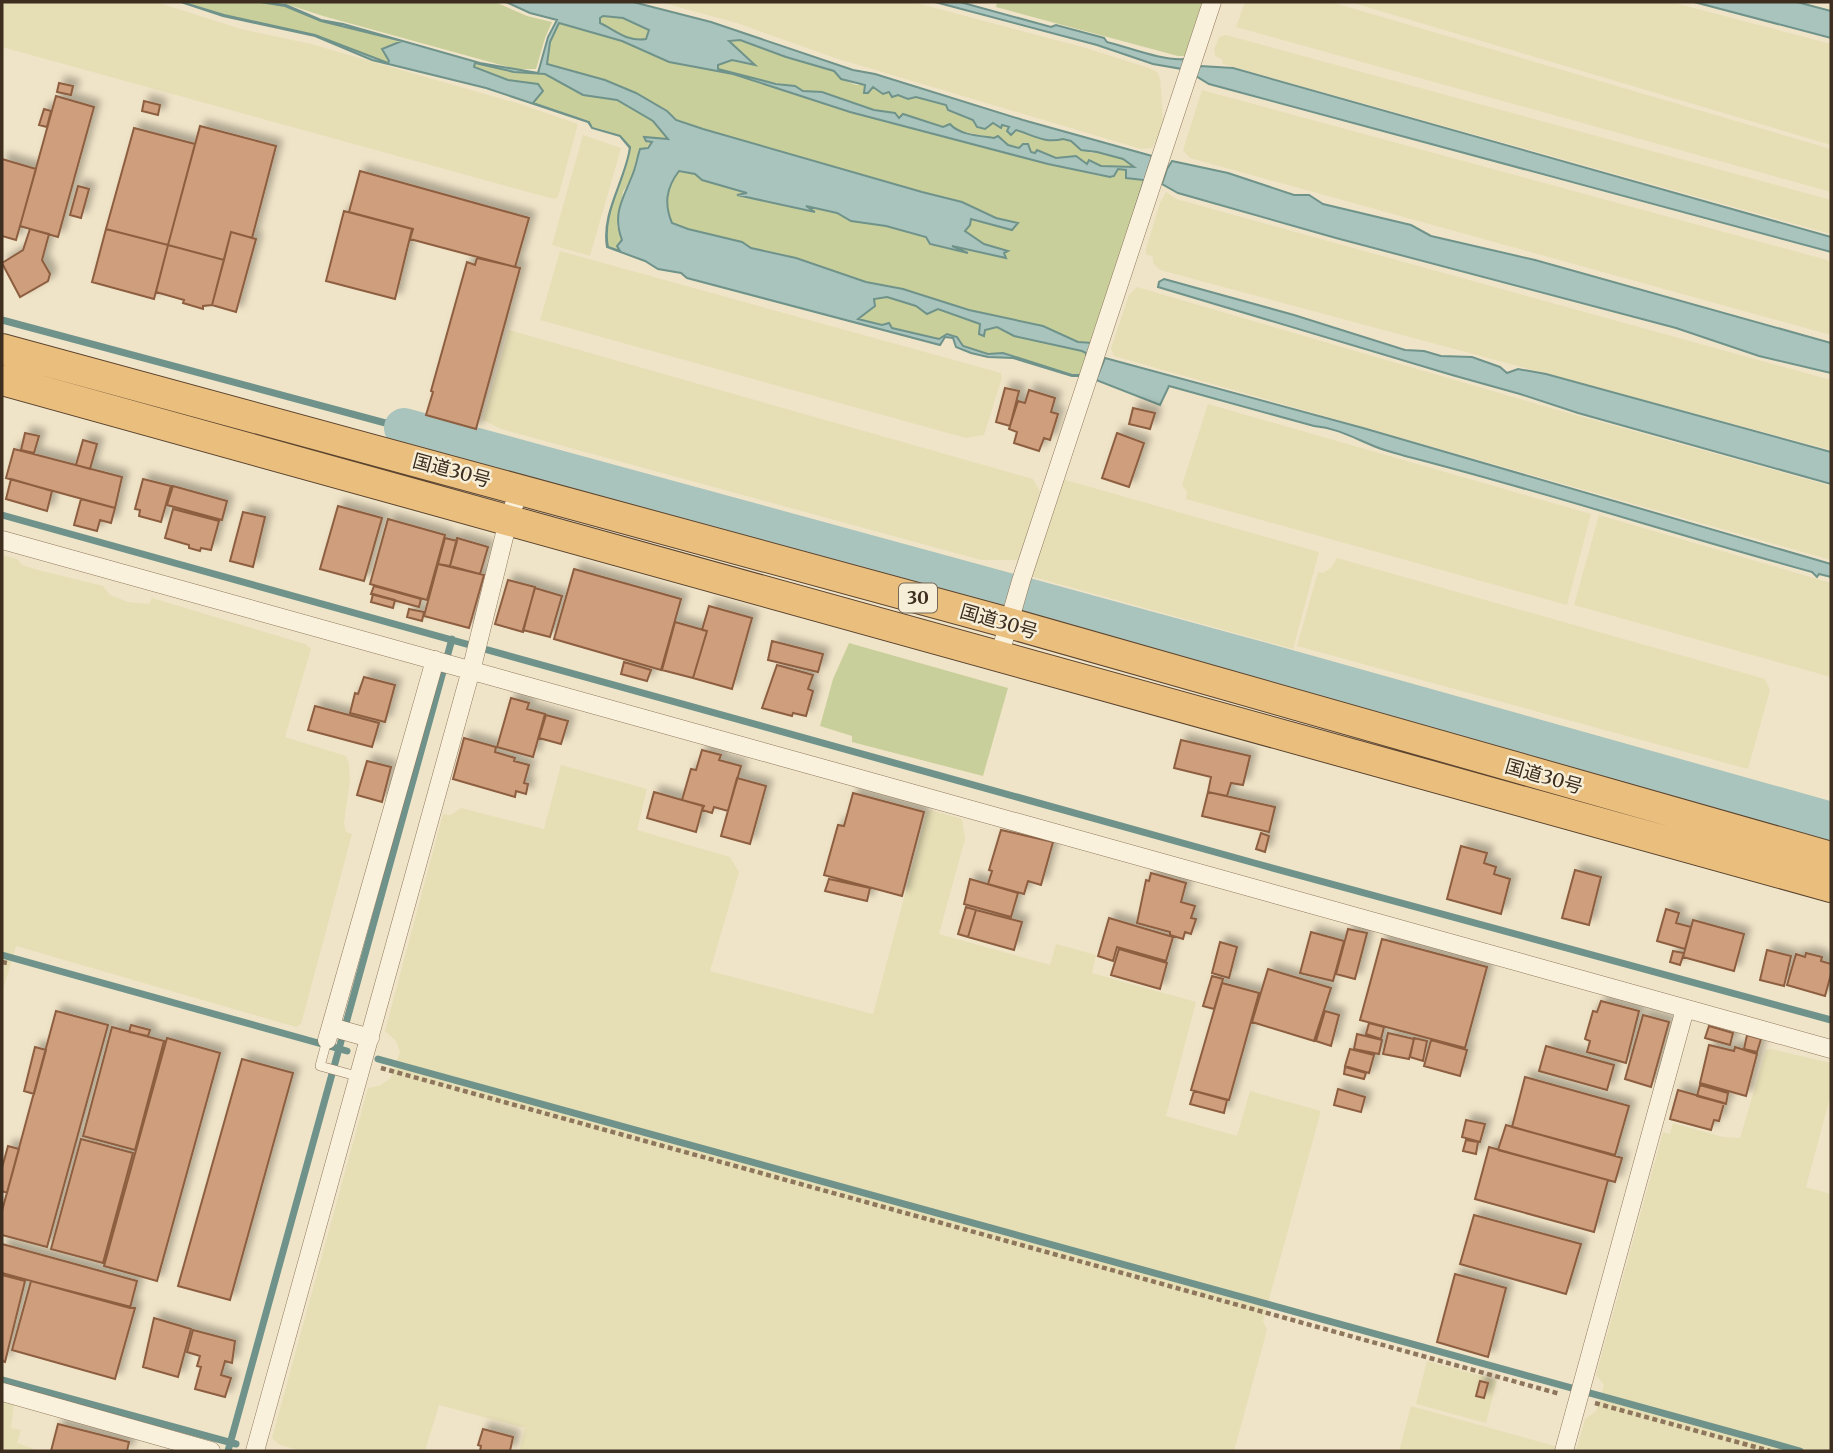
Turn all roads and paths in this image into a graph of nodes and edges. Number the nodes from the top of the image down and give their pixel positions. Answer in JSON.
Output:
{"nodes":[{"id":1,"x":1212,"y":2,"type":"edge"},
{"id":2,"x":2,"y":349,"type":"edge"},
{"id":3,"x":2,"y":380,"type":"edge"},
{"id":4,"x":520,"y":489,"type":"junction"},
{"id":5,"x":509,"y":521,"type":"junction"},
{"id":6,"x":2,"y":540,"type":"edge"},
{"id":7,"x":1011,"y":616,"type":"junction"},
{"id":8,"x":999,"y":657,"type":"junction"},
{"id":9,"x":438,"y":661,"type":"junction"},
{"id":10,"x":468,"y":664,"type":"junction"},
{"id":11,"x":1831,"y":857,"type":"edge"},
{"id":12,"x":1831,"y":887,"type":"edge"},
{"id":13,"x":1685,"y":1009,"type":"junction"},
{"id":14,"x":341,"y":1036,"type":"junction"},
{"id":15,"x":1831,"y":1049,"type":"edge"},
{"id":16,"x":355,"y":1071,"type":"junction"},
{"id":17,"x":2,"y":1392,"type":"edge"},
{"id":18,"x":1580,"y":1393,"type":"junction"},
{"id":19,"x":211,"y":1451,"type":"edge"},
{"id":20,"x":255,"y":1451,"type":"edge"},
{"id":21,"x":1564,"y":1451,"type":"edge"},
{"id":22,"x":1770,"y":1451,"type":"edge"}],
"edges":[{"from":1,"to":7,"type":"street"},
{"from":2,"to":4,"type":"highway","name":"国道30号","number":"30"},
{"from":3,"to":5,"type":"highway","name":"国道30号","number":"30"},
{"from":4,"to":5,"type":"street"},
{"from":4,"to":7,"type":"highway","name":"国道30号","number":"30"},
{"from":5,"to":8,"type":"highway","name":"国道30号","number":"30"},
{"from":5,"to":10,"type":"street"},
{"from":6,"to":9,"type":"street"},
{"from":7,"to":8,"type":"street"},
{"from":7,"to":11,"type":"highway","name":"国道30号","number":"30"},
{"from":8,"to":12,"type":"highway","name":"国道30号","number":"30"},
{"from":9,"to":10,"type":"street"},
{"from":9,"to":14,"type":"street"},
{"from":10,"to":13,"type":"street"},
{"from":10,"to":14,"type":"street"},
{"from":13,"to":15,"type":"street"},
{"from":13,"to":18,"type":"street"},
{"from":14,"to":16,"type":"street"},
{"from":14,"to":16,"type":"lane"},
{"from":16,"to":18,"type":"path"},
{"from":16,"to":20,"type":"street"},
{"from":17,"to":19,"type":"street"},
{"from":18,"to":21,"type":"street"},
{"from":18,"to":22,"type":"path"}]}
